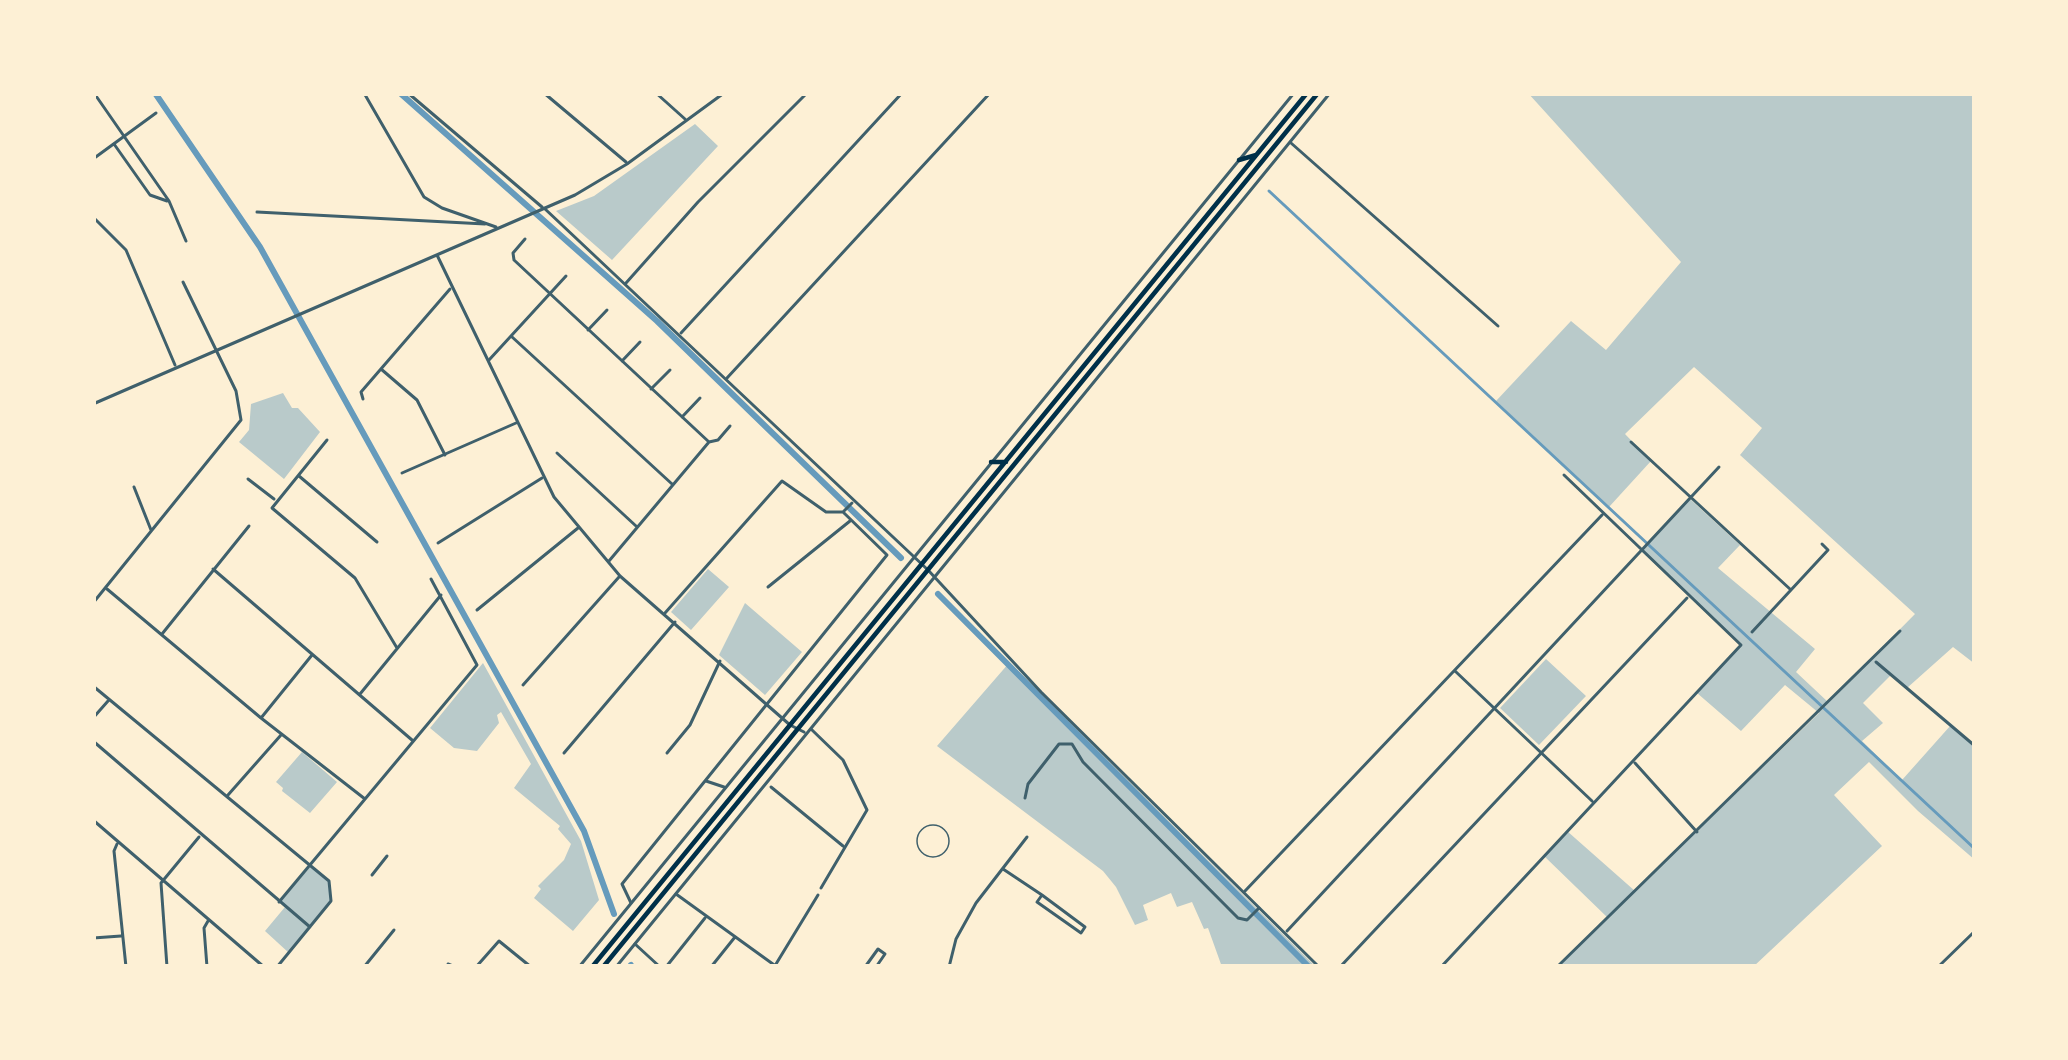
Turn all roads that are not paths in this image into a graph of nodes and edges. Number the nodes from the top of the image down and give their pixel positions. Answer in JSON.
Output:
{"nodes":[{"id":1,"x":94,"y":93,"type":"edge"},
{"id":2,"x":364,"y":93,"type":"edge"},
{"id":3,"x":408,"y":93,"type":"edge"},
{"id":4,"x":544,"y":93,"type":"edge"},
{"id":5,"x":656,"y":93,"type":"edge"},
{"id":6,"x":724,"y":93,"type":"edge"},
{"id":7,"x":807,"y":93,"type":"edge"},
{"id":8,"x":902,"y":93,"type":"edge"},
{"id":9,"x":990,"y":93,"type":"edge"},
{"id":10,"x":1294,"y":93,"type":"edge"},
{"id":11,"x":1306,"y":93,"type":"edge"},
{"id":12,"x":1318,"y":93,"type":"edge"},
{"id":13,"x":1330,"y":93,"type":"edge"},
{"id":14,"x":156,"y":113,"type":"dead end"},
{"id":15,"x":686,"y":121,"type":"junction"},
{"id":16,"x":124,"y":136,"type":"junction"},
{"id":17,"x":1290,"y":142,"type":"junction"},
{"id":18,"x":114,"y":144,"type":"junction"},
{"id":19,"x":93,"y":149,"type":"edge"},
{"id":20,"x":105,"y":150,"type":"junction"},
{"id":21,"x":1256,"y":155,"type":"junction"},
{"id":22,"x":93,"y":159,"type":"edge"},
{"id":23,"x":1239,"y":160,"type":"junction"},
{"id":24,"x":628,"y":164,"type":"junction"},
{"id":25,"x":169,"y":201,"type":"junction"},
{"id":26,"x":542,"y":209,"type":"junction"},
{"id":27,"x":257,"y":212,"type":"dead end"},
{"id":28,"x":93,"y":217,"type":"edge"},
{"id":29,"x":485,"y":224,"type":"junction"},
{"id":30,"x":498,"y":227,"type":"junction"},
{"id":31,"x":525,"y":239,"type":"dead end"},
{"id":32,"x":186,"y":242,"type":"dead end"},
{"id":33,"x":436,"y":254,"type":"junction"},
{"id":34,"x":566,"y":276,"type":"dead end"},
{"id":35,"x":183,"y":282,"type":"dead end"},
{"id":36,"x":626,"y":283,"type":"junction"},
{"id":37,"x":450,"y":289,"type":"junction"},
{"id":38,"x":550,"y":295,"type":"junction"},
{"id":39,"x":607,"y":310,"type":"dead end"},
{"id":40,"x":1498,"y":326,"type":"dead end"},
{"id":41,"x":588,"y":330,"type":"junction"},
{"id":42,"x":681,"y":334,"type":"junction"},
{"id":43,"x":512,"y":336,"type":"junction"},
{"id":44,"x":640,"y":342,"type":"dead end"},
{"id":45,"x":216,"y":351,"type":"junction"},
{"id":46,"x":487,"y":361,"type":"junction"},
{"id":47,"x":622,"y":362,"type":"junction"},
{"id":48,"x":176,"y":368,"type":"junction"},
{"id":49,"x":380,"y":368,"type":"junction"},
{"id":50,"x":670,"y":370,"type":"dead end"},
{"id":51,"x":727,"y":378,"type":"junction"},
{"id":52,"x":652,"y":389,"type":"junction"},
{"id":53,"x":700,"y":398,"type":"dead end"},
{"id":54,"x":363,"y":399,"type":"dead end"},
{"id":55,"x":93,"y":404,"type":"edge"},
{"id":56,"x":682,"y":417,"type":"junction"},
{"id":57,"x":516,"y":424,"type":"junction"},
{"id":58,"x":730,"y":426,"type":"dead end"},
{"id":59,"x":327,"y":440,"type":"dead end"},
{"id":60,"x":709,"y":442,"type":"junction"},
{"id":61,"x":1631,"y":442,"type":"dead end"},
{"id":62,"x":557,"y":454,"type":"dead end"},
{"id":63,"x":445,"y":455,"type":"junction"},
{"id":64,"x":991,"y":462,"type":"junction"},
{"id":65,"x":1006,"y":462,"type":"junction"},
{"id":66,"x":1719,"y":467,"type":"dead end"},
{"id":67,"x":402,"y":473,"type":"dead end"},
{"id":68,"x":298,"y":475,"type":"junction"},
{"id":69,"x":1564,"y":475,"type":"dead end"},
{"id":70,"x":248,"y":478,"type":"dead end"},
{"id":71,"x":542,"y":478,"type":"junction"},
{"id":72,"x":673,"y":485,"type":"junction"},
{"id":73,"x":134,"y":487,"type":"dead end"},
{"id":74,"x":1690,"y":499,"type":"junction"},
{"id":75,"x":275,"y":500,"type":"junction"},
{"id":76,"x":853,"y":502,"type":"junction"},
{"id":77,"x":844,"y":512,"type":"junction"},
{"id":78,"x":1604,"y":513,"type":"junction"},
{"id":79,"x":851,"y":520,"type":"junction"},
{"id":80,"x":249,"y":526,"type":"dead end"},
{"id":81,"x":579,"y":527,"type":"junction"},
{"id":82,"x":637,"y":527,"type":"junction"},
{"id":83,"x":152,"y":533,"type":"junction"},
{"id":84,"x":377,"y":542,"type":"dead end"},
{"id":85,"x":438,"y":543,"type":"dead end"},
{"id":86,"x":1822,"y":544,"type":"dead end"},
{"id":87,"x":1641,"y":551,"type":"junction"},
{"id":88,"x":915,"y":558,"type":"junction"},
{"id":89,"x":608,"y":562,"type":"junction"},
{"id":90,"x":922,"y":564,"type":"junction"},
{"id":91,"x":213,"y":569,"type":"junction"},
{"id":92,"x":928,"y":570,"type":"junction"},
{"id":93,"x":620,"y":576,"type":"junction"},
{"id":94,"x":934,"y":578,"type":"junction"},
{"id":95,"x":431,"y":579,"type":"dead end"},
{"id":96,"x":768,"y":587,"type":"dead end"},
{"id":97,"x":106,"y":588,"type":"junction"},
{"id":98,"x":1791,"y":590,"type":"junction"},
{"id":99,"x":441,"y":596,"type":"junction"},
{"id":100,"x":1688,"y":597,"type":"junction"},
{"id":101,"x":93,"y":603,"type":"edge"},
{"id":102,"x":477,"y":610,"type":"dead end"},
{"id":103,"x":665,"y":614,"type":"junction"},
{"id":104,"x":675,"y":622,"type":"junction"},
{"id":105,"x":1900,"y":631,"type":"dead end"},
{"id":106,"x":1752,"y":632,"type":"dead end"},
{"id":107,"x":161,"y":635,"type":"junction"},
{"id":108,"x":397,"y":648,"type":"junction"},
{"id":109,"x":313,"y":654,"type":"junction"},
{"id":110,"x":1874,"y":660,"type":"junction"},
{"id":111,"x":720,"y":661,"type":"junction"},
{"id":112,"x":1454,"y":670,"type":"junction"},
{"id":113,"x":856,"y":676,"type":"junction"},
{"id":114,"x":840,"y":678,"type":"junction"},
{"id":115,"x":523,"y":685,"type":"dead end"},
{"id":116,"x":93,"y":686,"type":"edge"},
{"id":117,"x":359,"y":696,"type":"junction"},
{"id":118,"x":109,"y":699,"type":"junction"},
{"id":119,"x":766,"y":701,"type":"junction"},
{"id":120,"x":1495,"y":709,"type":"junction"},
{"id":121,"x":784,"y":717,"type":"junction"},
{"id":122,"x":93,"y":718,"type":"edge"},
{"id":123,"x":261,"y":718,"type":"junction"},
{"id":124,"x":790,"y":725,"type":"junction"},
{"id":125,"x":797,"y":730,"type":"junction"},
{"id":126,"x":810,"y":731,"type":"junction"},
{"id":127,"x":283,"y":732,"type":"junction"},
{"id":128,"x":93,"y":741,"type":"edge"},
{"id":129,"x":414,"y":741,"type":"junction"},
{"id":130,"x":1975,"y":746,"type":"edge"},
{"id":131,"x":1540,"y":751,"type":"junction"},
{"id":132,"x":563,"y":753,"type":"dead end"},
{"id":133,"x":667,"y":753,"type":"dead end"},
{"id":134,"x":1634,"y":762,"type":"junction"},
{"id":135,"x":704,"y":780,"type":"junction"},
{"id":136,"x":726,"y":787,"type":"junction"},
{"id":137,"x":771,"y":787,"type":"dead end"},
{"id":138,"x":226,"y":797,"type":"junction"},
{"id":139,"x":1025,"y":798,"type":"dead end"},
{"id":140,"x":366,"y":800,"type":"junction"},
{"id":141,"x":1593,"y":803,"type":"junction"},
{"id":142,"x":93,"y":820,"type":"edge"},
{"id":143,"x":1696,"y":832,"type":"junction"},
{"id":144,"x":200,"y":836,"type":"junction"},
{"id":145,"x":1027,"y":837,"type":"dead end"},
{"id":146,"x":118,"y":841,"type":"junction"},
{"id":147,"x":844,"y":847,"type":"junction"},
{"id":148,"x":387,"y":856,"type":"dead end"},
{"id":149,"x":936,"y":856,"type":"joint"},
{"id":150,"x":311,"y":866,"type":"junction"},
{"id":151,"x":1003,"y":869,"type":"junction"},
{"id":152,"x":372,"y":875,"type":"dead end"},
{"id":153,"x":163,"y":880,"type":"junction"},
{"id":154,"x":821,"y":888,"type":"dead end"},
{"id":155,"x":1245,"y":892,"type":"junction"},
{"id":156,"x":676,"y":894,"type":"junction"},
{"id":157,"x":818,"y":895,"type":"dead end"},
{"id":158,"x":1042,"y":895,"type":"junction"},
{"id":159,"x":279,"y":902,"type":"junction"},
{"id":160,"x":631,"y":904,"type":"junction"},
{"id":161,"x":641,"y":907,"type":"junction"},
{"id":162,"x":1258,"y":909,"type":"junction"},
{"id":163,"x":624,"y":913,"type":"junction"},
{"id":164,"x":706,"y":917,"type":"junction"},
{"id":165,"x":209,"y":919,"type":"junction"},
{"id":166,"x":310,"y":927,"type":"junction"},
{"id":167,"x":394,"y":930,"type":"dead end"},
{"id":168,"x":1975,"y":931,"type":"edge"},
{"id":169,"x":1286,"y":933,"type":"junction"},
{"id":170,"x":123,"y":936,"type":"junction"},
{"id":171,"x":735,"y":937,"type":"junction"},
{"id":172,"x":93,"y":938,"type":"edge"},
{"id":173,"x":635,"y":944,"type":"junction"},
{"id":174,"x":448,"y":964,"type":"edge"},
{"id":175,"x":776,"y":966,"type":"edge"},
{"id":176,"x":126,"y":967,"type":"edge"},
{"id":177,"x":167,"y":967,"type":"edge"},
{"id":178,"x":207,"y":967,"type":"edge"},
{"id":179,"x":264,"y":967,"type":"edge"},
{"id":180,"x":277,"y":967,"type":"edge"},
{"id":181,"x":364,"y":967,"type":"edge"},
{"id":182,"x":455,"y":967,"type":"edge"},
{"id":183,"x":476,"y":967,"type":"edge"},
{"id":184,"x":531,"y":967,"type":"edge"},
{"id":185,"x":579,"y":967,"type":"edge"},
{"id":186,"x":592,"y":967,"type":"edge"},
{"id":187,"x":603,"y":967,"type":"edge"},
{"id":188,"x":616,"y":967,"type":"edge"},
{"id":189,"x":663,"y":967,"type":"edge"},
{"id":190,"x":711,"y":967,"type":"edge"},
{"id":191,"x":865,"y":967,"type":"edge"},
{"id":192,"x":876,"y":967,"type":"edge"},
{"id":193,"x":950,"y":967,"type":"edge"},
{"id":194,"x":1319,"y":967,"type":"edge"},
{"id":195,"x":1340,"y":967,"type":"edge"},
{"id":196,"x":1442,"y":967,"type":"edge"},
{"id":197,"x":1557,"y":967,"type":"edge"},
{"id":198,"x":1937,"y":967,"type":"edge"}],
"edges":[{"from":1,"to":16,"type":"street"},
{"from":2,"to":29,"type":"street"},
{"from":3,"to":26,"type":"street"},
{"from":4,"to":24,"type":"street"},
{"from":5,"to":15,"type":"street"},
{"from":6,"to":15,"type":"street"},
{"from":7,"to":36,"type":"street"},
{"from":8,"to":42,"type":"street"},
{"from":9,"to":51,"type":"street"},
{"from":10,"to":23,"type":"street"},
{"from":11,"to":21,"type":"main road"},
{"from":12,"to":92,"type":"main road"},
{"from":13,"to":17,"type":"street"},
{"from":14,"to":16,"type":"street"},
{"from":15,"to":24,"type":"street"},
{"from":16,"to":18,"type":"street"},
{"from":16,"to":25,"type":"street"},
{"from":17,"to":40,"type":"street"},
{"from":17,"to":94,"type":"street"},
{"from":18,"to":20,"type":"street"},
{"from":18,"to":25,"type":"street"},
{"from":19,"to":20,"type":"street"},
{"from":20,"to":22,"type":"street"},
{"from":21,"to":23,"type":"main road"},
{"from":21,"to":65,"type":"main road"},
{"from":23,"to":64,"type":"street"},
{"from":24,"to":26,"type":"street"},
{"from":25,"to":32,"type":"street"},
{"from":26,"to":30,"type":"street"},
{"from":26,"to":36,"type":"street"},
{"from":27,"to":29,"type":"street"},
{"from":28,"to":48,"type":"street"},
{"from":29,"to":30,"type":"street"},
{"from":30,"to":33,"type":"street"},
{"from":31,"to":38,"type":"street"},
{"from":33,"to":37,"type":"street"},
{"from":33,"to":45,"type":"street"},
{"from":34,"to":38,"type":"street"},
{"from":35,"to":45,"type":"street"},
{"from":36,"to":42,"type":"street"},
{"from":37,"to":46,"type":"street"},
{"from":37,"to":49,"type":"street"},
{"from":38,"to":41,"type":"street"},
{"from":38,"to":43,"type":"street"},
{"from":39,"to":41,"type":"street"},
{"from":41,"to":47,"type":"street"},
{"from":42,"to":51,"type":"street"},
{"from":43,"to":46,"type":"street"},
{"from":43,"to":72,"type":"street"},
{"from":44,"to":47,"type":"street"},
{"from":45,"to":48,"type":"street"},
{"from":45,"to":83,"type":"street"},
{"from":46,"to":57,"type":"street"},
{"from":47,"to":52,"type":"street"},
{"from":48,"to":55,"type":"street"},
{"from":49,"to":54,"type":"street"},
{"from":49,"to":63,"type":"street"},
{"from":50,"to":52,"type":"street"},
{"from":51,"to":76,"type":"street"},
{"from":52,"to":56,"type":"street"},
{"from":53,"to":56,"type":"street"},
{"from":56,"to":60,"type":"street"},
{"from":57,"to":63,"type":"street"},
{"from":57,"to":71,"type":"street"},
{"from":58,"to":60,"type":"street"},
{"from":59,"to":68,"type":"street"},
{"from":60,"to":72,"type":"street"},
{"from":61,"to":74,"type":"street"},
{"from":62,"to":82,"type":"street"},
{"from":63,"to":67,"type":"street"},
{"from":64,"to":65,"type":"main road"},
{"from":64,"to":88,"type":"street"},
{"from":65,"to":90,"type":"main road"},
{"from":66,"to":74,"type":"street"},
{"from":68,"to":75,"type":"street"},
{"from":68,"to":84,"type":"street"},
{"from":69,"to":78,"type":"street"},
{"from":70,"to":75,"type":"street"},
{"from":71,"to":81,"type":"street"},
{"from":71,"to":85,"type":"street"},
{"from":72,"to":82,"type":"street"},
{"from":73,"to":83,"type":"street"},
{"from":74,"to":87,"type":"street"},
{"from":74,"to":98,"type":"street"},
{"from":75,"to":108,"type":"street"},
{"from":76,"to":77,"type":"street"},
{"from":76,"to":88,"type":"street"},
{"from":77,"to":79,"type":"street"},
{"from":77,"to":103,"type":"street"},
{"from":78,"to":87,"type":"street"},
{"from":78,"to":112,"type":"street"},
{"from":79,"to":96,"type":"street"},
{"from":79,"to":119,"type":"street"},
{"from":80,"to":91,"type":"street"},
{"from":81,"to":89,"type":"street"},
{"from":81,"to":102,"type":"street"},
{"from":82,"to":89,"type":"street"},
{"from":83,"to":97,"type":"street"},
{"from":86,"to":98,"type":"street"},
{"from":87,"to":100,"type":"street"},
{"from":87,"to":120,"type":"street"},
{"from":88,"to":90,"type":"street"},
{"from":88,"to":121,"type":"street"},
{"from":89,"to":93,"type":"street"},
{"from":90,"to":92,"type":"street"},
{"from":90,"to":124,"type":"main road"},
{"from":91,"to":107,"type":"street"},
{"from":91,"to":109,"type":"street"},
{"from":92,"to":94,"type":"street"},
{"from":92,"to":114,"type":"main road"},
{"from":93,"to":103,"type":"street"},
{"from":93,"to":115,"type":"street"},
{"from":94,"to":113,"type":"street"},
{"from":94,"to":155,"type":"street"},
{"from":95,"to":99,"type":"street"},
{"from":97,"to":101,"type":"street"},
{"from":97,"to":107,"type":"street"},
{"from":98,"to":106,"type":"street"},
{"from":99,"to":108,"type":"street"},
{"from":99,"to":129,"type":"street"},
{"from":100,"to":131,"type":"street"},
{"from":100,"to":134,"type":"street"},
{"from":103,"to":104,"type":"street"},
{"from":104,"to":111,"type":"street"},
{"from":104,"to":132,"type":"street"},
{"from":105,"to":110,"type":"street"},
{"from":107,"to":123,"type":"street"},
{"from":108,"to":117,"type":"street"},
{"from":109,"to":117,"type":"street"},
{"from":109,"to":123,"type":"street"},
{"from":110,"to":130,"type":"street"},
{"from":110,"to":143,"type":"street"},
{"from":111,"to":119,"type":"street"},
{"from":111,"to":133,"type":"street"},
{"from":112,"to":120,"type":"street"},
{"from":112,"to":155,"type":"street"},
{"from":113,"to":114,"type":"street"},
{"from":113,"to":126,"type":"street"},
{"from":114,"to":125,"type":"main road"},
{"from":116,"to":118,"type":"street"},
{"from":117,"to":129,"type":"street"},
{"from":118,"to":122,"type":"street"},
{"from":118,"to":138,"type":"street"},
{"from":119,"to":121,"type":"street"},
{"from":119,"to":135,"type":"street"},
{"from":120,"to":131,"type":"street"},
{"from":120,"to":169,"type":"street"},
{"from":121,"to":124,"type":"street"},
{"from":121,"to":136,"type":"street"},
{"from":123,"to":127,"type":"street"},
{"from":124,"to":125,"type":"street"},
{"from":124,"to":161,"type":"main road"},
{"from":125,"to":126,"type":"street"},
{"from":125,"to":187,"type":"main road"},
{"from":126,"to":147,"type":"street"},
{"from":126,"to":156,"type":"street"},
{"from":127,"to":138,"type":"street"},
{"from":127,"to":140,"type":"street"},
{"from":128,"to":144,"type":"street"},
{"from":129,"to":140,"type":"street"},
{"from":131,"to":141,"type":"street"},
{"from":131,"to":195,"type":"street"},
{"from":134,"to":141,"type":"street"},
{"from":134,"to":143,"type":"street"},
{"from":135,"to":136,"type":"street"},
{"from":135,"to":160,"type":"street"},
{"from":136,"to":160,"type":"street"},
{"from":137,"to":147,"type":"street"},
{"from":138,"to":150,"type":"street"},
{"from":139,"to":162,"type":"street"},
{"from":140,"to":150,"type":"street"},
{"from":141,"to":196,"type":"street"},
{"from":142,"to":146,"type":"street"},
{"from":143,"to":197,"type":"street"},
{"from":144,"to":153,"type":"street"},
{"from":144,"to":159,"type":"street"},
{"from":145,"to":151,"type":"street"},
{"from":146,"to":153,"type":"street"},
{"from":146,"to":170,"type":"street"},
{"from":147,"to":154,"type":"street"},
{"from":148,"to":152,"type":"street"},
{"from":149,"to":149,"type":"lane"},
{"from":150,"to":159,"type":"street"},
{"from":150,"to":166,"type":"street"},
{"from":151,"to":158,"type":"street"},
{"from":151,"to":193,"type":"street"},
{"from":153,"to":165,"type":"street"},
{"from":153,"to":177,"type":"street"},
{"from":155,"to":162,"type":"street"},
{"from":156,"to":164,"type":"street"},
{"from":156,"to":173,"type":"street"},
{"from":157,"to":175,"type":"street"},
{"from":158,"to":158,"type":"street"},
{"from":159,"to":166,"type":"street"},
{"from":160,"to":163,"type":"street"},
{"from":161,"to":163,"type":"street"},
{"from":161,"to":186,"type":"main road"},
{"from":162,"to":169,"type":"street"},
{"from":163,"to":185,"type":"street"},
{"from":164,"to":171,"type":"street"},
{"from":164,"to":189,"type":"street"},
{"from":165,"to":178,"type":"street"},
{"from":165,"to":179,"type":"street"},
{"from":166,"to":180,"type":"street"},
{"from":167,"to":181,"type":"street"},
{"from":168,"to":198,"type":"street"},
{"from":169,"to":194,"type":"street"},
{"from":170,"to":172,"type":"street"},
{"from":170,"to":176,"type":"street"},
{"from":171,"to":175,"type":"street"},
{"from":171,"to":190,"type":"street"},
{"from":173,"to":188,"type":"street"},
{"from":173,"to":189,"type":"street"},
{"from":174,"to":182,"type":"street"},
{"from":183,"to":184,"type":"street"},
{"from":191,"to":192,"type":"street"}]}
